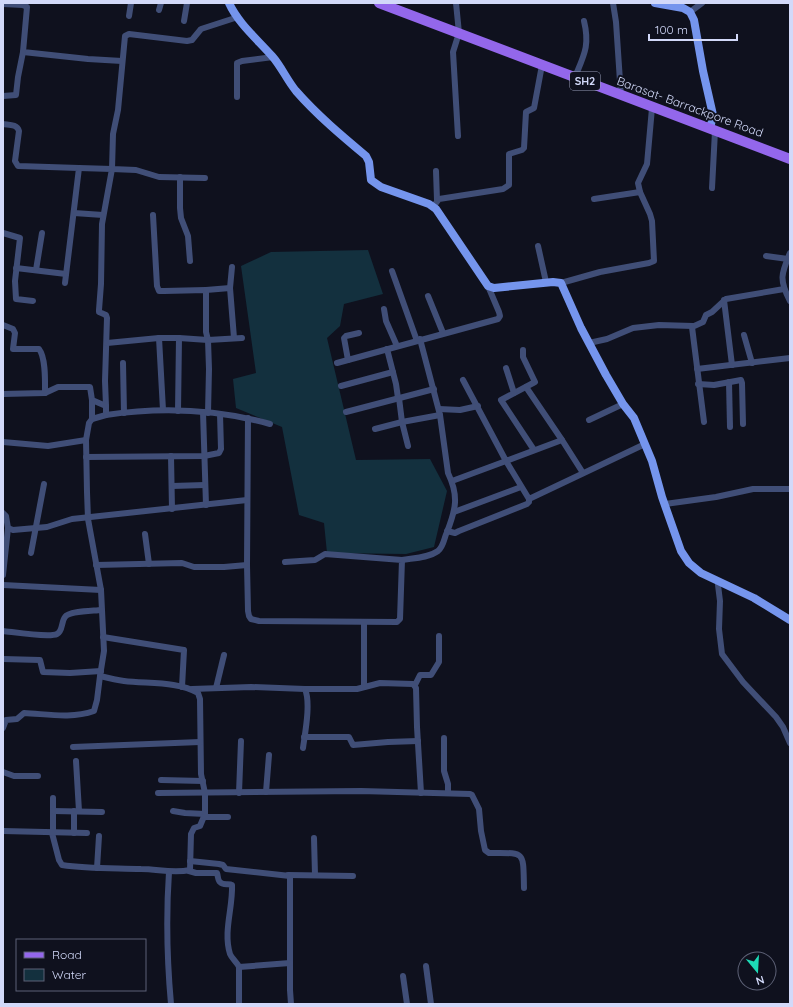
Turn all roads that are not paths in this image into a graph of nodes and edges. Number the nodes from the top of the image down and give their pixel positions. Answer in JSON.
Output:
{"nodes":[{"id":1,"x":131,"y":3,"type":"edge"},
{"id":2,"x":160,"y":3,"type":"edge"},
{"id":3,"x":187,"y":3,"type":"edge"},
{"id":4,"x":229,"y":3,"type":"edge"},
{"id":5,"x":379,"y":3,"type":"edge"},
{"id":6,"x":456,"y":3,"type":"edge"},
{"id":7,"x":613,"y":3,"type":"edge"},
{"id":8,"x":655,"y":3,"type":"edge"},
{"id":9,"x":702,"y":3,"type":"edge"},
{"id":10,"x":3,"y":4,"type":"edge"},
{"id":11,"x":159,"y":10,"type":"dead end"},
{"id":12,"x":690,"y":12,"type":"junction"},
{"id":13,"x":129,"y":16,"type":"dead end"},
{"id":14,"x":238,"y":17,"type":"junction"},
{"id":15,"x":184,"y":21,"type":"dead end"},
{"id":16,"x":584,"y":21,"type":"dead end"},
{"id":17,"x":459,"y":33,"type":"junction"},
{"id":18,"x":23,"y":52,"type":"junction"},
{"id":19,"x":273,"y":57,"type":"junction"},
{"id":20,"x":122,"y":61,"type":"junction"},
{"id":21,"x":542,"y":65,"type":"junction"},
{"id":22,"x":575,"y":77,"type":"junction"},
{"id":23,"x":3,"y":96,"type":"edge"},
{"id":24,"x":621,"y":96,"type":"junction"},
{"id":25,"x":238,"y":97,"type":"dead end"},
{"id":26,"x":652,"y":108,"type":"junction"},
{"id":27,"x":3,"y":124,"type":"edge"},
{"id":28,"x":713,"y":130,"type":"junction"},
{"id":29,"x":458,"y":136,"type":"dead end"},
{"id":30,"x":790,"y":159,"type":"edge"},
{"id":31,"x":79,"y":168,"type":"junction"},
{"id":32,"x":112,"y":169,"type":"junction"},
{"id":33,"x":436,"y":172,"type":"dead end"},
{"id":34,"x":180,"y":177,"type":"junction"},
{"id":35,"x":205,"y":178,"type":"dead end"},
{"id":36,"x":712,"y":188,"type":"dead end"},
{"id":37,"x":640,"y":192,"type":"junction"},
{"id":38,"x":594,"y":199,"type":"dead end"},
{"id":39,"x":435,"y":204,"type":"junction"},
{"id":40,"x":74,"y":213,"type":"junction"},
{"id":41,"x":103,"y":215,"type":"junction"},
{"id":42,"x":152,"y":215,"type":"dead end"},
{"id":43,"x":3,"y":233,"type":"edge"},
{"id":44,"x":42,"y":233,"type":"dead end"},
{"id":45,"x":538,"y":246,"type":"dead end"},
{"id":46,"x":766,"y":256,"type":"dead end"},
{"id":47,"x":789,"y":256,"type":"edge"},
{"id":48,"x":190,"y":261,"type":"dead end"},
{"id":49,"x":232,"y":267,"type":"dead end"},
{"id":50,"x":16,"y":268,"type":"junction"},
{"id":51,"x":36,"y":270,"type":"junction"},
{"id":52,"x":392,"y":271,"type":"dead end"},
{"id":53,"x":66,"y":274,"type":"junction"},
{"id":54,"x":783,"y":275,"type":"junction"},
{"id":55,"x":790,"y":275,"type":"edge"},
{"id":56,"x":546,"y":282,"type":"junction"},
{"id":57,"x":65,"y":283,"type":"dead end"},
{"id":58,"x":561,"y":284,"type":"junction"},
{"id":59,"x":488,"y":286,"type":"junction"},
{"id":60,"x":230,"y":288,"type":"junction"},
{"id":61,"x":784,"y":289,"type":"junction"},
{"id":62,"x":206,"y":290,"type":"junction"},
{"id":63,"x":428,"y":296,"type":"dead end"},
{"id":64,"x":724,"y":300,"type":"junction"},
{"id":65,"x":33,"y":301,"type":"dead end"},
{"id":66,"x":790,"y":301,"type":"edge"},
{"id":67,"x":384,"y":309,"type":"dead end"},
{"id":68,"x":3,"y":325,"type":"edge"},
{"id":69,"x":694,"y":326,"type":"junction"},
{"id":70,"x":359,"y":333,"type":"dead end"},
{"id":71,"x":443,"y":334,"type":"junction"},
{"id":72,"x":744,"y":335,"type":"dead end"},
{"id":73,"x":158,"y":338,"type":"junction"},
{"id":74,"x":178,"y":338,"type":"junction"},
{"id":75,"x":234,"y":338,"type":"junction"},
{"id":76,"x":242,"y":338,"type":"dead end"},
{"id":77,"x":208,"y":340,"type":"junction"},
{"id":78,"x":418,"y":340,"type":"junction"},
{"id":79,"x":107,"y":343,"type":"junction"},
{"id":80,"x":589,"y":344,"type":"junction"},
{"id":81,"x":397,"y":346,"type":"junction"},
{"id":82,"x":387,"y":349,"type":"junction"},
{"id":83,"x":523,"y":350,"type":"dead end"},
{"id":84,"x":790,"y":358,"type":"edge"},
{"id":85,"x":348,"y":360,"type":"junction"},
{"id":86,"x":123,"y":363,"type":"dead end"},
{"id":87,"x":337,"y":363,"type":"dead end"},
{"id":88,"x":752,"y":363,"type":"junction"},
{"id":89,"x":732,"y":365,"type":"junction"},
{"id":90,"x":506,"y":368,"type":"dead end"},
{"id":91,"x":697,"y":369,"type":"junction"},
{"id":92,"x":393,"y":372,"type":"junction"},
{"id":93,"x":463,"y":380,"type":"dead end"},
{"id":94,"x":729,"y":382,"type":"junction"},
{"id":95,"x":698,"y":384,"type":"junction"},
{"id":96,"x":341,"y":386,"type":"dead end"},
{"id":97,"x":526,"y":387,"type":"junction"},
{"id":98,"x":434,"y":389,"type":"junction"},
{"id":99,"x":45,"y":393,"type":"junction"},
{"id":100,"x":514,"y":393,"type":"junction"},
{"id":101,"x":3,"y":394,"type":"edge"},
{"id":102,"x":398,"y":398,"type":"junction"},
{"id":103,"x":92,"y":400,"type":"junction"},
{"id":104,"x":623,"y":404,"type":"junction"},
{"id":105,"x":106,"y":406,"type":"junction"},
{"id":106,"x":478,"y":406,"type":"junction"},
{"id":107,"x":163,"y":410,"type":"junction"},
{"id":108,"x":178,"y":411,"type":"junction"},
{"id":109,"x":346,"y":412,"type":"dead end"},
{"id":110,"x":439,"y":412,"type":"junction"},
{"id":111,"x":124,"y":413,"type":"junction"},
{"id":112,"x":206,"y":413,"type":"junction"},
{"id":113,"x":220,"y":414,"type":"junction"},
{"id":114,"x":106,"y":416,"type":"junction"},
{"id":115,"x":248,"y":418,"type":"junction"},
{"id":116,"x":92,"y":419,"type":"junction"},
{"id":117,"x":589,"y":420,"type":"dead end"},
{"id":118,"x":402,"y":422,"type":"junction"},
{"id":119,"x":704,"y":422,"type":"dead end"},
{"id":120,"x":270,"y":424,"type":"dead end"},
{"id":121,"x":743,"y":424,"type":"dead end"},
{"id":122,"x":730,"y":427,"type":"dead end"},
{"id":123,"x":375,"y":429,"type":"dead end"},
{"id":124,"x":86,"y":440,"type":"junction"},
{"id":125,"x":562,"y":440,"type":"junction"},
{"id":126,"x":3,"y":442,"type":"edge"},
{"id":127,"x":645,"y":444,"type":"junction"},
{"id":128,"x":408,"y":446,"type":"dead end"},
{"id":129,"x":534,"y":450,"type":"junction"},
{"id":130,"x":171,"y":456,"type":"junction"},
{"id":131,"x":204,"y":456,"type":"junction"},
{"id":132,"x":86,"y":457,"type":"junction"},
{"id":133,"x":506,"y":460,"type":"junction"},
{"id":134,"x":583,"y":473,"type":"junction"},
{"id":135,"x":452,"y":481,"type":"junction"},
{"id":136,"x":44,"y":484,"type":"dead end"},
{"id":137,"x":205,"y":485,"type":"junction"},
{"id":138,"x":172,"y":486,"type":"junction"},
{"id":139,"x":521,"y":487,"type":"junction"},
{"id":140,"x":790,"y":489,"type":"edge"},
{"id":141,"x":529,"y":499,"type":"junction"},
{"id":142,"x":247,"y":500,"type":"junction"},
{"id":143,"x":665,"y":504,"type":"junction"},
{"id":144,"x":206,"y":505,"type":"junction"},
{"id":145,"x":172,"y":509,"type":"junction"},
{"id":146,"x":454,"y":512,"type":"junction"},
{"id":147,"x":3,"y":513,"type":"edge"},
{"id":148,"x":88,"y":518,"type":"junction"},
{"id":149,"x":37,"y":527,"type":"junction"},
{"id":150,"x":8,"y":528,"type":"junction"},
{"id":151,"x":447,"y":531,"type":"junction"},
{"id":152,"x":145,"y":534,"type":"dead end"},
{"id":153,"x":5,"y":544,"type":"edge"},
{"id":154,"x":31,"y":553,"type":"dead end"},
{"id":155,"x":402,"y":560,"type":"junction"},
{"id":156,"x":285,"y":562,"type":"dead end"},
{"id":157,"x":149,"y":564,"type":"junction"},
{"id":158,"x":96,"y":565,"type":"junction"},
{"id":159,"x":247,"y":565,"type":"junction"},
{"id":160,"x":3,"y":575,"type":"edge"},
{"id":161,"x":718,"y":581,"type":"junction"},
{"id":162,"x":3,"y":585,"type":"edge"},
{"id":163,"x":101,"y":590,"type":"junction"},
{"id":164,"x":101,"y":610,"type":"junction"},
{"id":165,"x":790,"y":620,"type":"edge"},
{"id":166,"x":364,"y":622,"type":"junction"},
{"id":167,"x":3,"y":631,"type":"edge"},
{"id":168,"x":439,"y":636,"type":"dead end"},
{"id":169,"x":103,"y":637,"type":"junction"},
{"id":170,"x":224,"y":655,"type":"dead end"},
{"id":171,"x":3,"y":659,"type":"edge"},
{"id":172,"x":100,"y":673,"type":"junction"},
{"id":173,"x":415,"y":685,"type":"junction"},
{"id":174,"x":182,"y":687,"type":"junction"},
{"id":175,"x":364,"y":687,"type":"junction"},
{"id":176,"x":216,"y":688,"type":"junction"},
{"id":177,"x":192,"y":689,"type":"junction"},
{"id":178,"x":305,"y":689,"type":"junction"},
{"id":179,"x":3,"y":728,"type":"edge"},
{"id":180,"x":304,"y":737,"type":"junction"},
{"id":181,"x":444,"y":738,"type":"dead end"},
{"id":182,"x":241,"y":741,"type":"dead end"},
{"id":183,"x":418,"y":741,"type":"junction"},
{"id":184,"x":200,"y":742,"type":"junction"},
{"id":185,"x":790,"y":743,"type":"edge"},
{"id":186,"x":73,"y":747,"type":"dead end"},
{"id":187,"x":302,"y":748,"type":"dead end"},
{"id":188,"x":269,"y":755,"type":"dead end"},
{"id":189,"x":76,"y":762,"type":"dead end"},
{"id":190,"x":3,"y":772,"type":"edge"},
{"id":191,"x":38,"y":776,"type":"dead end"},
{"id":192,"x":161,"y":780,"type":"dead end"},
{"id":193,"x":203,"y":781,"type":"junction"},
{"id":194,"x":266,"y":792,"type":"junction"},
{"id":195,"x":158,"y":793,"type":"dead end"},
{"id":196,"x":205,"y":793,"type":"junction"},
{"id":197,"x":239,"y":793,"type":"junction"},
{"id":198,"x":421,"y":793,"type":"junction"},
{"id":199,"x":448,"y":793,"type":"junction"},
{"id":200,"x":53,"y":798,"type":"dead end"},
{"id":201,"x":53,"y":811,"type":"junction"},
{"id":202,"x":77,"y":811,"type":"junction"},
{"id":203,"x":173,"y":811,"type":"dead end"},
{"id":204,"x":102,"y":812,"type":"dead end"},
{"id":205,"x":205,"y":816,"type":"junction"},
{"id":206,"x":228,"y":817,"type":"dead end"},
{"id":207,"x":4,"y":832,"type":"edge"},
{"id":208,"x":53,"y":833,"type":"junction"},
{"id":209,"x":74,"y":833,"type":"junction"},
{"id":210,"x":87,"y":833,"type":"dead end"},
{"id":211,"x":99,"y":836,"type":"dead end"},
{"id":212,"x":314,"y":838,"type":"dead end"},
{"id":213,"x":190,"y":861,"type":"junction"},
{"id":214,"x":97,"y":868,"type":"junction"},
{"id":215,"x":189,"y":870,"type":"junction"},
{"id":216,"x":168,"y":872,"type":"junction"},
{"id":217,"x":288,"y":875,"type":"junction"},
{"id":218,"x":314,"y":875,"type":"junction"},
{"id":219,"x":353,"y":876,"type":"dead end"},
{"id":220,"x":524,"y":888,"type":"dead end"},
{"id":221,"x":290,"y":963,"type":"junction"},
{"id":222,"x":426,"y":966,"type":"dead end"},
{"id":223,"x":239,"y":967,"type":"junction"},
{"id":224,"x":403,"y":976,"type":"dead end"},
{"id":225,"x":171,"y":1004,"type":"edge"},
{"id":226,"x":239,"y":1004,"type":"edge"},
{"id":227,"x":291,"y":1004,"type":"edge"},
{"id":228,"x":407,"y":1004,"type":"edge"},
{"id":229,"x":431,"y":1004,"type":"edge"}],
"edges":[{"from":1,"to":13,"type":"street"},
{"from":2,"to":11,"type":"street"},
{"from":3,"to":15,"type":"street"},
{"from":4,"to":14,"type":"street"},
{"from":5,"to":17,"type":"main road","name":"Barasat- Barrackpore Road","number":"SH2"},
{"from":6,"to":17,"type":"street"},
{"from":7,"to":24,"type":"street"},
{"from":8,"to":12,"type":"street"},
{"from":9,"to":12,"type":"street"},
{"from":10,"to":18,"type":"street"},
{"from":12,"to":28,"type":"street"},
{"from":14,"to":19,"type":"street"},
{"from":14,"to":20,"type":"street"},
{"from":16,"to":22,"type":"street"},
{"from":17,"to":21,"type":"main road","name":"Barasat- Barrackpore Road","number":"SH2"},
{"from":17,"to":29,"type":"street"},
{"from":18,"to":20,"type":"street"},
{"from":18,"to":23,"type":"street"},
{"from":19,"to":25,"type":"street"},
{"from":19,"to":39,"type":"street"},
{"from":20,"to":32,"type":"street"},
{"from":21,"to":22,"type":"main road","name":"Barasat- Barrackpore Road","number":"SH2"},
{"from":21,"to":39,"type":"street"},
{"from":22,"to":24,"type":"main road","name":"Barasat- Barrackpore Road","number":"SH2"},
{"from":24,"to":26,"type":"main road","name":"Barasat- Barrackpore Road","number":"SH2"},
{"from":26,"to":28,"type":"main road","name":"Barasat- Barrackpore Road","number":"SH2"},
{"from":26,"to":37,"type":"street"},
{"from":27,"to":31,"type":"street"},
{"from":28,"to":30,"type":"main road","name":"Barasat- Barrackpore Road","number":"SH2"},
{"from":28,"to":36,"type":"street"},
{"from":31,"to":32,"type":"street"},
{"from":31,"to":40,"type":"street"},
{"from":32,"to":34,"type":"street"},
{"from":32,"to":41,"type":"street"},
{"from":33,"to":39,"type":"street"},
{"from":34,"to":35,"type":"street"},
{"from":34,"to":48,"type":"street"},
{"from":37,"to":38,"type":"street"},
{"from":37,"to":58,"type":"street"},
{"from":39,"to":59,"type":"street"},
{"from":40,"to":41,"type":"street"},
{"from":40,"to":53,"type":"street"},
{"from":41,"to":79,"type":"street"},
{"from":42,"to":62,"type":"street"},
{"from":43,"to":50,"type":"street"},
{"from":44,"to":51,"type":"street"},
{"from":45,"to":56,"type":"street"},
{"from":46,"to":47,"type":"street"},
{"from":47,"to":54,"type":"street"},
{"from":49,"to":60,"type":"street"},
{"from":50,"to":51,"type":"street"},
{"from":50,"to":65,"type":"street"},
{"from":51,"to":53,"type":"street"},
{"from":52,"to":78,"type":"street"},
{"from":53,"to":57,"type":"street"},
{"from":54,"to":55,"type":"street"},
{"from":54,"to":61,"type":"street"},
{"from":56,"to":58,"type":"street"},
{"from":56,"to":59,"type":"street"},
{"from":58,"to":80,"type":"street"},
{"from":59,"to":71,"type":"street"},
{"from":60,"to":62,"type":"street"},
{"from":60,"to":75,"type":"street"},
{"from":61,"to":64,"type":"street"},
{"from":61,"to":66,"type":"street"},
{"from":62,"to":77,"type":"street"},
{"from":63,"to":71,"type":"street"},
{"from":64,"to":69,"type":"street"},
{"from":64,"to":89,"type":"street"},
{"from":67,"to":81,"type":"street"},
{"from":68,"to":99,"type":"street"},
{"from":69,"to":80,"type":"street"},
{"from":69,"to":91,"type":"street"},
{"from":70,"to":85,"type":"street"},
{"from":71,"to":78,"type":"street"},
{"from":72,"to":88,"type":"street"},
{"from":73,"to":74,"type":"street"},
{"from":73,"to":79,"type":"street"},
{"from":73,"to":107,"type":"street"},
{"from":74,"to":77,"type":"street"},
{"from":74,"to":108,"type":"street"},
{"from":75,"to":76,"type":"street"},
{"from":75,"to":77,"type":"street"},
{"from":77,"to":112,"type":"street"},
{"from":78,"to":81,"type":"street"},
{"from":78,"to":98,"type":"street"},
{"from":79,"to":105,"type":"street"},
{"from":80,"to":104,"type":"street"},
{"from":81,"to":82,"type":"street"},
{"from":82,"to":85,"type":"street"},
{"from":82,"to":92,"type":"street"},
{"from":83,"to":97,"type":"street"},
{"from":84,"to":88,"type":"street"},
{"from":85,"to":87,"type":"street"},
{"from":86,"to":111,"type":"street"},
{"from":88,"to":89,"type":"street"},
{"from":89,"to":91,"type":"street"},
{"from":90,"to":100,"type":"street"},
{"from":91,"to":95,"type":"street"},
{"from":92,"to":96,"type":"street"},
{"from":92,"to":102,"type":"street"},
{"from":93,"to":106,"type":"street"},
{"from":94,"to":95,"type":"street"},
{"from":94,"to":121,"type":"street"},
{"from":94,"to":122,"type":"street"},
{"from":95,"to":119,"type":"street"},
{"from":97,"to":100,"type":"street"},
{"from":97,"to":125,"type":"street"},
{"from":98,"to":102,"type":"street"},
{"from":98,"to":110,"type":"street"},
{"from":99,"to":101,"type":"street"},
{"from":99,"to":103,"type":"street"},
{"from":100,"to":129,"type":"street"},
{"from":102,"to":109,"type":"street"},
{"from":102,"to":118,"type":"street"},
{"from":103,"to":105,"type":"street"},
{"from":103,"to":116,"type":"street"},
{"from":104,"to":117,"type":"street"},
{"from":104,"to":127,"type":"street"},
{"from":105,"to":114,"type":"street"},
{"from":106,"to":110,"type":"street"},
{"from":106,"to":133,"type":"street"},
{"from":107,"to":108,"type":"street"},
{"from":107,"to":111,"type":"street"},
{"from":108,"to":112,"type":"street"},
{"from":110,"to":118,"type":"street"},
{"from":110,"to":135,"type":"street"},
{"from":111,"to":114,"type":"street"},
{"from":112,"to":113,"type":"street"},
{"from":112,"to":131,"type":"street"},
{"from":113,"to":115,"type":"street"},
{"from":113,"to":131,"type":"street"},
{"from":114,"to":116,"type":"street"},
{"from":115,"to":120,"type":"street"},
{"from":115,"to":142,"type":"street"},
{"from":116,"to":124,"type":"street"},
{"from":118,"to":123,"type":"street"},
{"from":118,"to":128,"type":"street"},
{"from":124,"to":126,"type":"street"},
{"from":124,"to":132,"type":"street"},
{"from":125,"to":129,"type":"street"},
{"from":125,"to":134,"type":"street"},
{"from":127,"to":134,"type":"street"},
{"from":127,"to":143,"type":"street"},
{"from":129,"to":133,"type":"street"},
{"from":130,"to":131,"type":"street"},
{"from":130,"to":132,"type":"street"},
{"from":130,"to":138,"type":"street"},
{"from":131,"to":137,"type":"street"},
{"from":132,"to":148,"type":"street"},
{"from":133,"to":135,"type":"street"},
{"from":133,"to":139,"type":"street"},
{"from":134,"to":141,"type":"street"},
{"from":135,"to":146,"type":"street"},
{"from":136,"to":149,"type":"street"},
{"from":137,"to":138,"type":"street"},
{"from":137,"to":144,"type":"street"},
{"from":138,"to":145,"type":"street"},
{"from":139,"to":141,"type":"street"},
{"from":139,"to":146,"type":"street"},
{"from":140,"to":143,"type":"street"},
{"from":141,"to":151,"type":"street"},
{"from":142,"to":144,"type":"street"},
{"from":142,"to":159,"type":"street"},
{"from":143,"to":161,"type":"street"},
{"from":144,"to":145,"type":"street"},
{"from":145,"to":148,"type":"street"},
{"from":146,"to":151,"type":"street"},
{"from":147,"to":150,"type":"street"},
{"from":148,"to":149,"type":"street"},
{"from":148,"to":158,"type":"street"},
{"from":149,"to":150,"type":"street"},
{"from":149,"to":154,"type":"street"},
{"from":150,"to":153,"type":"street"},
{"from":151,"to":155,"type":"street"},
{"from":152,"to":157,"type":"street"},
{"from":153,"to":160,"type":"street"},
{"from":155,"to":156,"type":"street"},
{"from":155,"to":166,"type":"street"},
{"from":157,"to":158,"type":"street"},
{"from":157,"to":159,"type":"street"},
{"from":158,"to":163,"type":"street"},
{"from":159,"to":166,"type":"street"},
{"from":161,"to":165,"type":"street"},
{"from":161,"to":185,"type":"street"},
{"from":162,"to":163,"type":"street"},
{"from":163,"to":164,"type":"street"},
{"from":164,"to":167,"type":"street"},
{"from":164,"to":169,"type":"street"},
{"from":166,"to":175,"type":"street"},
{"from":168,"to":173,"type":"street"},
{"from":169,"to":172,"type":"street"},
{"from":169,"to":174,"type":"street"},
{"from":170,"to":176,"type":"street"},
{"from":171,"to":172,"type":"street"},
{"from":172,"to":174,"type":"street"},
{"from":172,"to":179,"type":"street"},
{"from":173,"to":175,"type":"street"},
{"from":173,"to":183,"type":"street"},
{"from":174,"to":177,"type":"street"},
{"from":175,"to":178,"type":"street"},
{"from":176,"to":177,"type":"street"},
{"from":176,"to":178,"type":"street"},
{"from":177,"to":184,"type":"street"},
{"from":178,"to":180,"type":"street"},
{"from":180,"to":183,"type":"street"},
{"from":180,"to":187,"type":"street"},
{"from":181,"to":199,"type":"street"},
{"from":182,"to":197,"type":"street"},
{"from":183,"to":198,"type":"street"},
{"from":184,"to":186,"type":"street"},
{"from":184,"to":193,"type":"street"},
{"from":188,"to":194,"type":"street"},
{"from":189,"to":202,"type":"street"},
{"from":190,"to":191,"type":"street"},
{"from":192,"to":193,"type":"street"},
{"from":193,"to":196,"type":"street"},
{"from":194,"to":197,"type":"street"},
{"from":194,"to":198,"type":"street"},
{"from":195,"to":196,"type":"street"},
{"from":196,"to":197,"type":"street"},
{"from":196,"to":205,"type":"street"},
{"from":198,"to":199,"type":"street"},
{"from":199,"to":220,"type":"street"},
{"from":200,"to":201,"type":"street"},
{"from":201,"to":202,"type":"street"},
{"from":201,"to":208,"type":"street"},
{"from":202,"to":204,"type":"street"},
{"from":202,"to":209,"type":"street"},
{"from":203,"to":205,"type":"street"},
{"from":205,"to":206,"type":"street"},
{"from":205,"to":213,"type":"street"},
{"from":207,"to":208,"type":"street"},
{"from":208,"to":209,"type":"street"},
{"from":208,"to":214,"type":"street"},
{"from":209,"to":210,"type":"street"},
{"from":211,"to":214,"type":"street"},
{"from":212,"to":218,"type":"street"},
{"from":213,"to":215,"type":"street"},
{"from":213,"to":217,"type":"street"},
{"from":214,"to":216,"type":"street"},
{"from":215,"to":216,"type":"street"},
{"from":215,"to":223,"type":"street"},
{"from":216,"to":225,"type":"street"},
{"from":217,"to":218,"type":"street"},
{"from":217,"to":221,"type":"street"},
{"from":218,"to":219,"type":"street"},
{"from":221,"to":223,"type":"street"},
{"from":221,"to":227,"type":"street"},
{"from":222,"to":229,"type":"street"},
{"from":223,"to":226,"type":"street"},
{"from":224,"to":228,"type":"street"}]}
